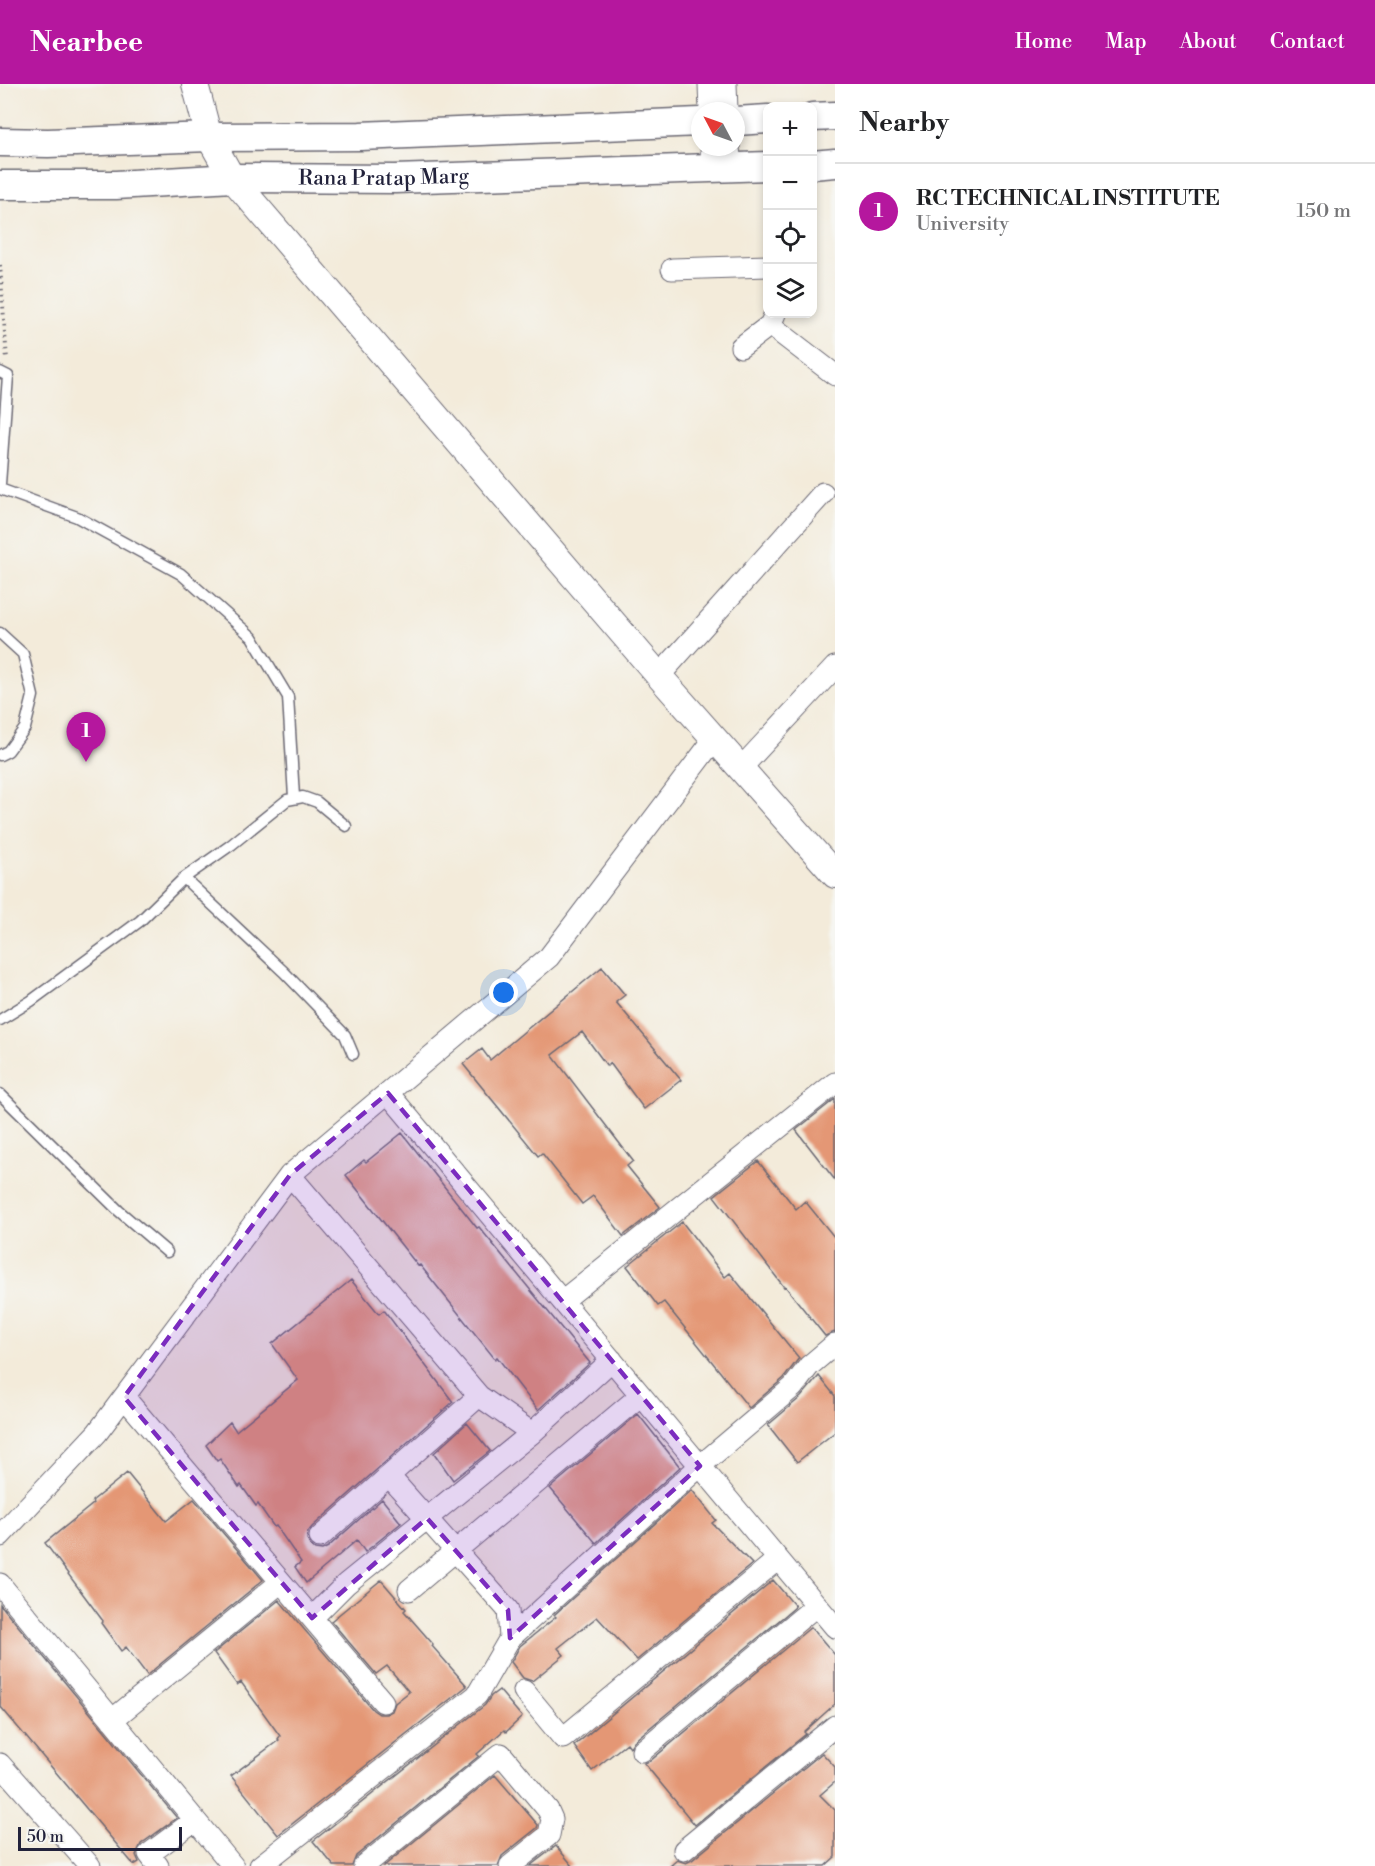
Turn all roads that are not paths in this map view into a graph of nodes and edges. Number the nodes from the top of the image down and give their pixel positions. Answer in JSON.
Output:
{"nodes":[{"id":1,"x":195,"y":84,"type":"edge"},
{"id":2,"x":709,"y":84,"type":"edge"},
{"id":3,"x":726,"y":84,"type":"edge"},
{"id":4,"x":710,"y":102,"type":"edge"},
{"id":5,"x":727,"y":102,"type":"edge"},
{"id":6,"x":835,"y":116,"type":"edge"},
{"id":7,"x":817,"y":117,"type":"edge"},
{"id":8,"x":763,"y":119,"type":"edge"},
{"id":9,"x":745,"y":120,"type":"edge"},
{"id":10,"x":691,"y":122,"type":"edge"},
{"id":11,"x":209,"y":137,"type":"junction"},
{"id":12,"x":0,"y":142,"type":"edge"},
{"id":13,"x":721,"y":157,"type":"edge"},
{"id":14,"x":835,"y":163,"type":"edge"},
{"id":15,"x":763,"y":165,"type":"edge"},
{"id":16,"x":817,"y":165,"type":"edge"},
{"id":17,"x":232,"y":178,"type":"junction"},
{"id":18,"x":0,"y":185,"type":"edge"},
{"id":19,"x":763,"y":266,"type":"edge"},
{"id":20,"x":672,"y":268,"type":"dead end"},
{"id":21,"x":772,"y":319,"type":"edge"},
{"id":22,"x":741,"y":347,"type":"dead end"},
{"id":23,"x":4,"y":374,"type":"edge"},
{"id":24,"x":835,"y":375,"type":"edge"},
{"id":25,"x":0,"y":484,"type":"edge"},
{"id":26,"x":0,"y":489,"type":"edge"},
{"id":27,"x":823,"y":493,"type":"dead end"},
{"id":28,"x":0,"y":633,"type":"edge"},
{"id":29,"x":835,"y":667,"type":"edge"},
{"id":30,"x":659,"y":676,"type":"junction"},
{"id":31,"x":714,"y":738,"type":"junction"},
{"id":32,"x":0,"y":756,"type":"edge"},
{"id":33,"x":741,"y":768,"type":"junction"},
{"id":34,"x":294,"y":797,"type":"junction"},
{"id":35,"x":346,"y":826,"type":"dead end"},
{"id":36,"x":835,"y":875,"type":"edge"},
{"id":37,"x":184,"y":878,"type":"junction"},
{"id":38,"x":0,"y":1020,"type":"edge"},
{"id":39,"x":353,"y":1054,"type":"dead end"},
{"id":40,"x":835,"y":1083,"type":"edge"},
{"id":41,"x":388,"y":1093,"type":"junction"},
{"id":42,"x":0,"y":1094,"type":"edge"},
{"id":43,"x":290,"y":1175,"type":"junction"},
{"id":44,"x":167,"y":1252,"type":"dead end"},
{"id":45,"x":562,"y":1301,"type":"junction"},
{"id":46,"x":835,"y":1344,"type":"edge"},
{"id":47,"x":612,"y":1360,"type":"junction"},
{"id":48,"x":641,"y":1395,"type":"junction"},
{"id":49,"x":479,"y":1396,"type":"junction"},
{"id":50,"x":124,"y":1397,"type":"junction"},
{"id":51,"x":532,"y":1433,"type":"junction"},
{"id":52,"x":700,"y":1466,"type":"junction"},
{"id":53,"x":389,"y":1476,"type":"junction"},
{"id":54,"x":427,"y":1518,"type":"junction"},
{"id":55,"x":0,"y":1536,"type":"edge"},
{"id":56,"x":320,"y":1538,"type":"dead end"},
{"id":57,"x":456,"y":1551,"type":"junction"},
{"id":58,"x":778,"y":1559,"type":"junction"},
{"id":59,"x":281,"y":1582,"type":"junction"},
{"id":60,"x":0,"y":1584,"type":"edge"},
{"id":61,"x":409,"y":1590,"type":"dead end"},
{"id":62,"x":817,"y":1605,"type":"junction"},
{"id":63,"x":312,"y":1618,"type":"junction"},
{"id":64,"x":835,"y":1627,"type":"edge"},
{"id":65,"x":510,"y":1638,"type":"junction"},
{"id":66,"x":524,"y":1691,"type":"dead end"},
{"id":67,"x":383,"y":1702,"type":"dead end"},
{"id":68,"x":112,"y":1720,"type":"junction"},
{"id":69,"x":835,"y":1726,"type":"edge"},
{"id":70,"x":642,"y":1751,"type":"dead end"},
{"id":71,"x":0,"y":1764,"type":"edge"},
{"id":72,"x":195,"y":1821,"type":"junction"},
{"id":73,"x":684,"y":1850,"type":"dead end"},
{"id":74,"x":90,"y":1866,"type":"edge"},
{"id":75,"x":158,"y":1866,"type":"edge"},
{"id":76,"x":233,"y":1866,"type":"edge"},
{"id":77,"x":260,"y":1866,"type":"edge"},
{"id":78,"x":364,"y":1866,"type":"edge"},
{"id":79,"x":510,"y":1866,"type":"edge"}],
"edges":[{"from":1,"to":11,"type":"street"},
{"from":2,"to":4,"type":"street"},
{"from":3,"to":5,"type":"street"},
{"from":6,"to":7,"type":"main road"},
{"from":8,"to":9,"type":"main road"},
{"from":10,"to":11,"type":"main road","name":"Rana Pratap Marg"},
{"from":11,"to":12,"type":"main road","name":"Rana Pratap Marg"},
{"from":11,"to":17,"type":"street"},
{"from":13,"to":15,"type":"main road","name":"Rana Pratap Marg"},
{"from":13,"to":17,"type":"main road","name":"Rana Pratap Marg"},
{"from":14,"to":16,"type":"main road"},
{"from":17,"to":18,"type":"main road","name":"Rana Pratap Marg"},
{"from":17,"to":30,"type":"street"},
{"from":19,"to":20,"type":"street"},
{"from":21,"to":22,"type":"street"},
{"from":21,"to":24,"type":"street"},
{"from":23,"to":25,"type":"lane"},
{"from":26,"to":34,"type":"lane"},
{"from":27,"to":30,"type":"street"},
{"from":28,"to":32,"type":"lane"},
{"from":29,"to":33,"type":"street"},
{"from":30,"to":31,"type":"street"},
{"from":31,"to":33,"type":"street"},
{"from":31,"to":41,"type":"street"},
{"from":33,"to":36,"type":"street"},
{"from":34,"to":35,"type":"lane"},
{"from":34,"to":37,"type":"lane"},
{"from":37,"to":38,"type":"lane"},
{"from":37,"to":39,"type":"lane"},
{"from":40,"to":45,"type":"street"},
{"from":41,"to":43,"type":"street"},
{"from":41,"to":45,"type":"street"},
{"from":42,"to":44,"type":"lane"},
{"from":43,"to":49,"type":"street"},
{"from":43,"to":50,"type":"street"},
{"from":45,"to":47,"type":"street"},
{"from":46,"to":52,"type":"street"},
{"from":47,"to":48,"type":"street"},
{"from":47,"to":51,"type":"street"},
{"from":48,"to":52,"type":"street"},
{"from":48,"to":57,"type":"street"},
{"from":49,"to":51,"type":"street"},
{"from":49,"to":53,"type":"street"},
{"from":50,"to":55,"type":"street"},
{"from":50,"to":59,"type":"street"},
{"from":51,"to":54,"type":"street"},
{"from":52,"to":58,"type":"street"},
{"from":52,"to":65,"type":"street"},
{"from":53,"to":54,"type":"street"},
{"from":53,"to":56,"type":"street"},
{"from":54,"to":57,"type":"street"},
{"from":54,"to":63,"type":"street"},
{"from":57,"to":61,"type":"street"},
{"from":57,"to":65,"type":"street"},
{"from":58,"to":62,"type":"street"},
{"from":58,"to":66,"type":"street"},
{"from":59,"to":63,"type":"street"},
{"from":59,"to":68,"type":"street"},
{"from":60,"to":68,"type":"street"},
{"from":62,"to":64,"type":"street"},
{"from":62,"to":70,"type":"street"},
{"from":63,"to":67,"type":"street"},
{"from":65,"to":77,"type":"street"},
{"from":68,"to":72,"type":"street"},
{"from":69,"to":73,"type":"street"},
{"from":71,"to":74,"type":"street"},
{"from":72,"to":75,"type":"street"},
{"from":72,"to":76,"type":"street"},
{"from":78,"to":79,"type":"street"}]}
